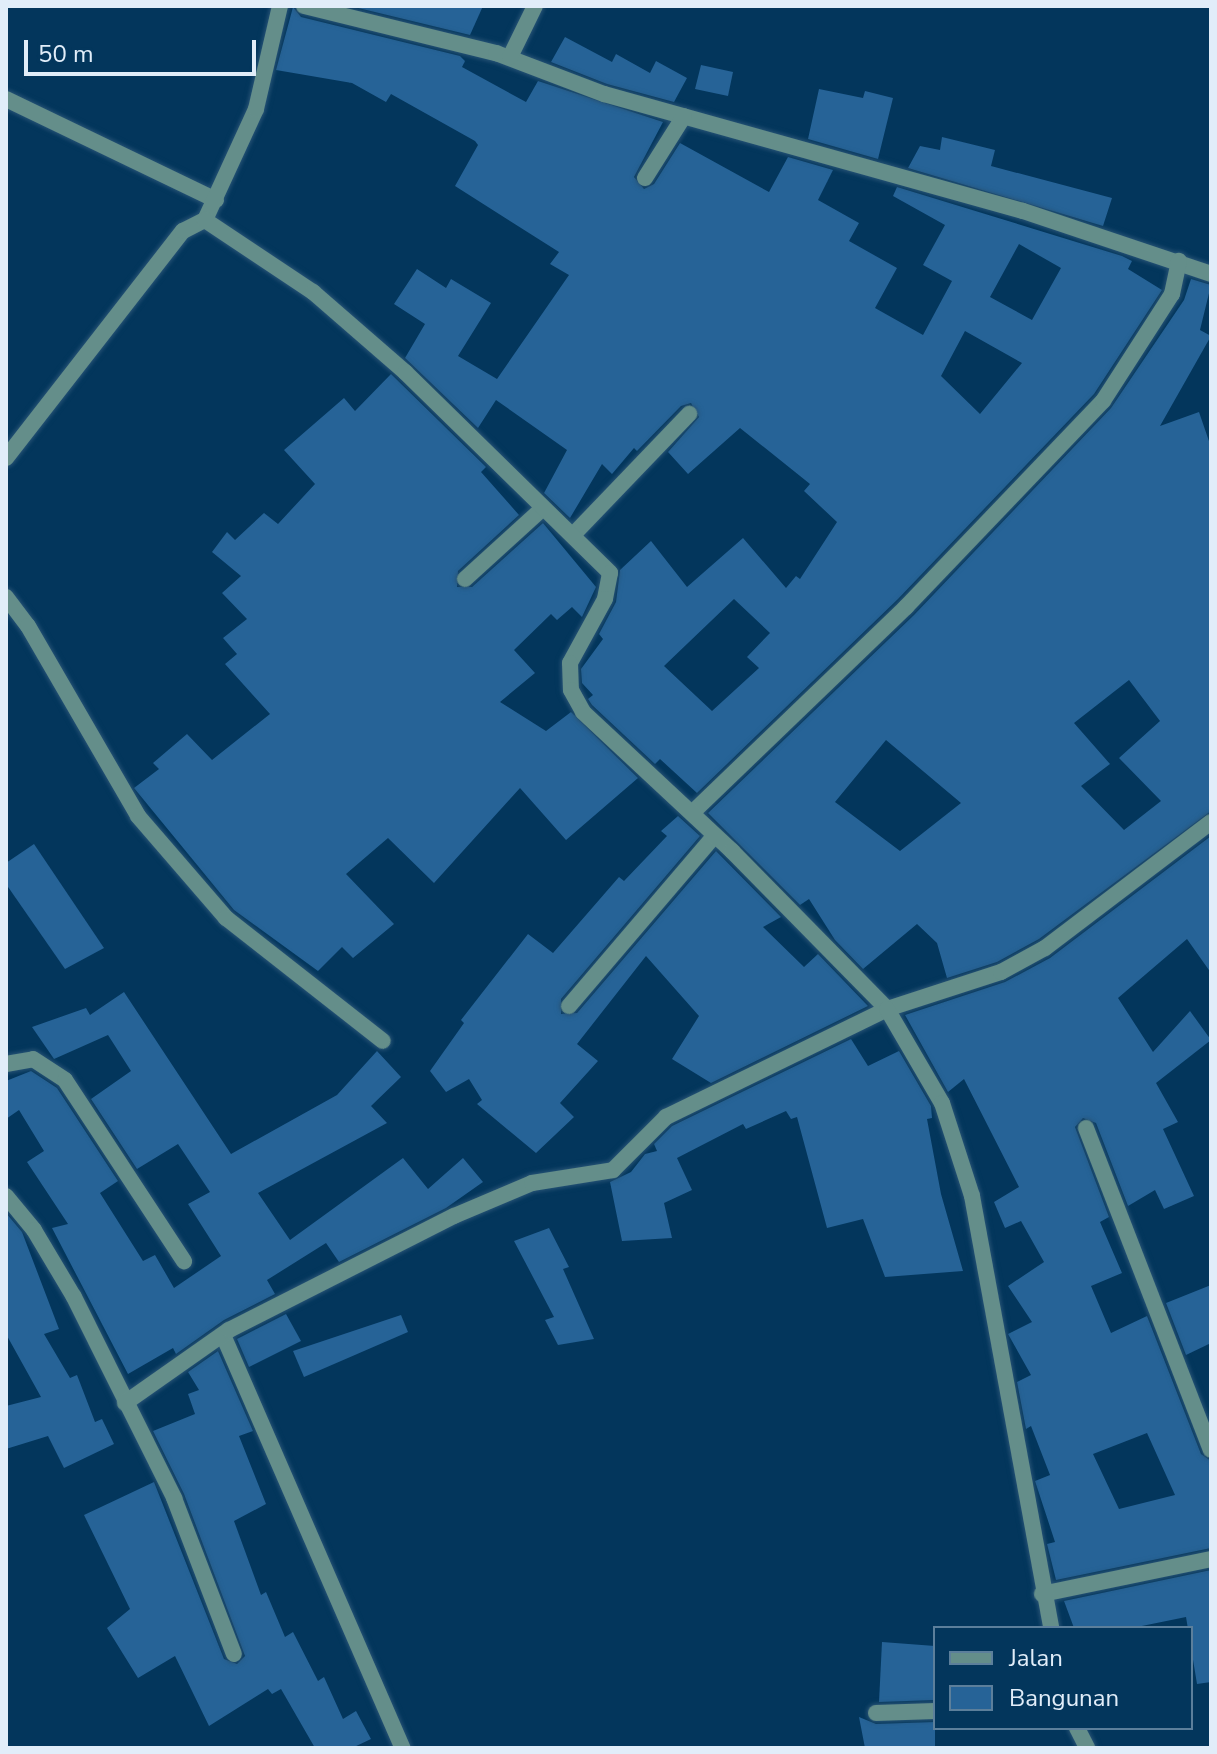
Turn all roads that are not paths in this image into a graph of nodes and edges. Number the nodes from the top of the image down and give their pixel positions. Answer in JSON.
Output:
{"nodes":[{"id":1,"x":280,"y":6,"type":"edge"},
{"id":2,"x":304,"y":6,"type":"edge"},
{"id":3,"x":535,"y":6,"type":"edge"},
{"id":4,"x":510,"y":57,"type":"junction"},
{"id":5,"x":6,"y":99,"type":"edge"},
{"id":6,"x":684,"y":116,"type":"junction"},
{"id":7,"x":645,"y":178,"type":"dead end"},
{"id":8,"x":216,"y":200,"type":"junction"},
{"id":9,"x":205,"y":220,"type":"junction"},
{"id":10,"x":1179,"y":261,"type":"junction"},
{"id":11,"x":1211,"y":274,"type":"edge"},
{"id":12,"x":689,"y":414,"type":"dead end"},
{"id":13,"x":6,"y":458,"type":"edge"},
{"id":14,"x":542,"y":509,"type":"junction"},
{"id":15,"x":573,"y":535,"type":"junction"},
{"id":16,"x":465,"y":579,"type":"dead end"},
{"id":17,"x":6,"y":597,"type":"edge"},
{"id":18,"x":692,"y":813,"type":"junction"},
{"id":19,"x":1211,"y":822,"type":"edge"},
{"id":20,"x":714,"y":836,"type":"junction"},
{"id":21,"x":569,"y":1006,"type":"dead end"},
{"id":22,"x":887,"y":1009,"type":"junction"},
{"id":23,"x":383,"y":1041,"type":"dead end"},
{"id":24,"x":6,"y":1064,"type":"edge"},
{"id":25,"x":1086,"y":1128,"type":"dead end"},
{"id":26,"x":6,"y":1196,"type":"edge"},
{"id":27,"x":184,"y":1261,"type":"dead end"},
{"id":28,"x":223,"y":1335,"type":"junction"},
{"id":29,"x":125,"y":1403,"type":"junction"},
{"id":30,"x":1211,"y":1450,"type":"edge"},
{"id":31,"x":1211,"y":1559,"type":"edge"},
{"id":32,"x":1042,"y":1594,"type":"junction"},
{"id":33,"x":1050,"y":1626,"type":"edge"},
{"id":34,"x":234,"y":1654,"type":"dead end"},
{"id":35,"x":933,"y":1711,"type":"edge"},
{"id":36,"x":876,"y":1713,"type":"dead end"},
{"id":37,"x":1078,"y":1730,"type":"edge"},
{"id":38,"x":403,"y":1748,"type":"edge"},
{"id":39,"x":1087,"y":1748,"type":"edge"}],
"edges":[{"from":1,"to":8,"type":"street"},
{"from":2,"to":4,"type":"street"},
{"from":3,"to":4,"type":"street"},
{"from":4,"to":6,"type":"street"},
{"from":5,"to":8,"type":"street"},
{"from":6,"to":7,"type":"street"},
{"from":6,"to":10,"type":"street"},
{"from":8,"to":9,"type":"street"},
{"from":9,"to":13,"type":"street"},
{"from":9,"to":14,"type":"street"},
{"from":10,"to":11,"type":"street"},
{"from":10,"to":18,"type":"street"},
{"from":12,"to":15,"type":"street"},
{"from":14,"to":15,"type":"street"},
{"from":14,"to":16,"type":"street"},
{"from":15,"to":18,"type":"street"},
{"from":17,"to":23,"type":"street"},
{"from":18,"to":20,"type":"street"},
{"from":19,"to":22,"type":"street"},
{"from":20,"to":21,"type":"street"},
{"from":20,"to":22,"type":"street"},
{"from":22,"to":28,"type":"street"},
{"from":22,"to":32,"type":"street"},
{"from":24,"to":27,"type":"street"},
{"from":25,"to":30,"type":"street"},
{"from":26,"to":29,"type":"street"},
{"from":28,"to":29,"type":"street"},
{"from":28,"to":38,"type":"street"},
{"from":29,"to":34,"type":"street"},
{"from":31,"to":32,"type":"street"},
{"from":32,"to":33,"type":"street"},
{"from":35,"to":36,"type":"street"},
{"from":37,"to":39,"type":"street"}]}
